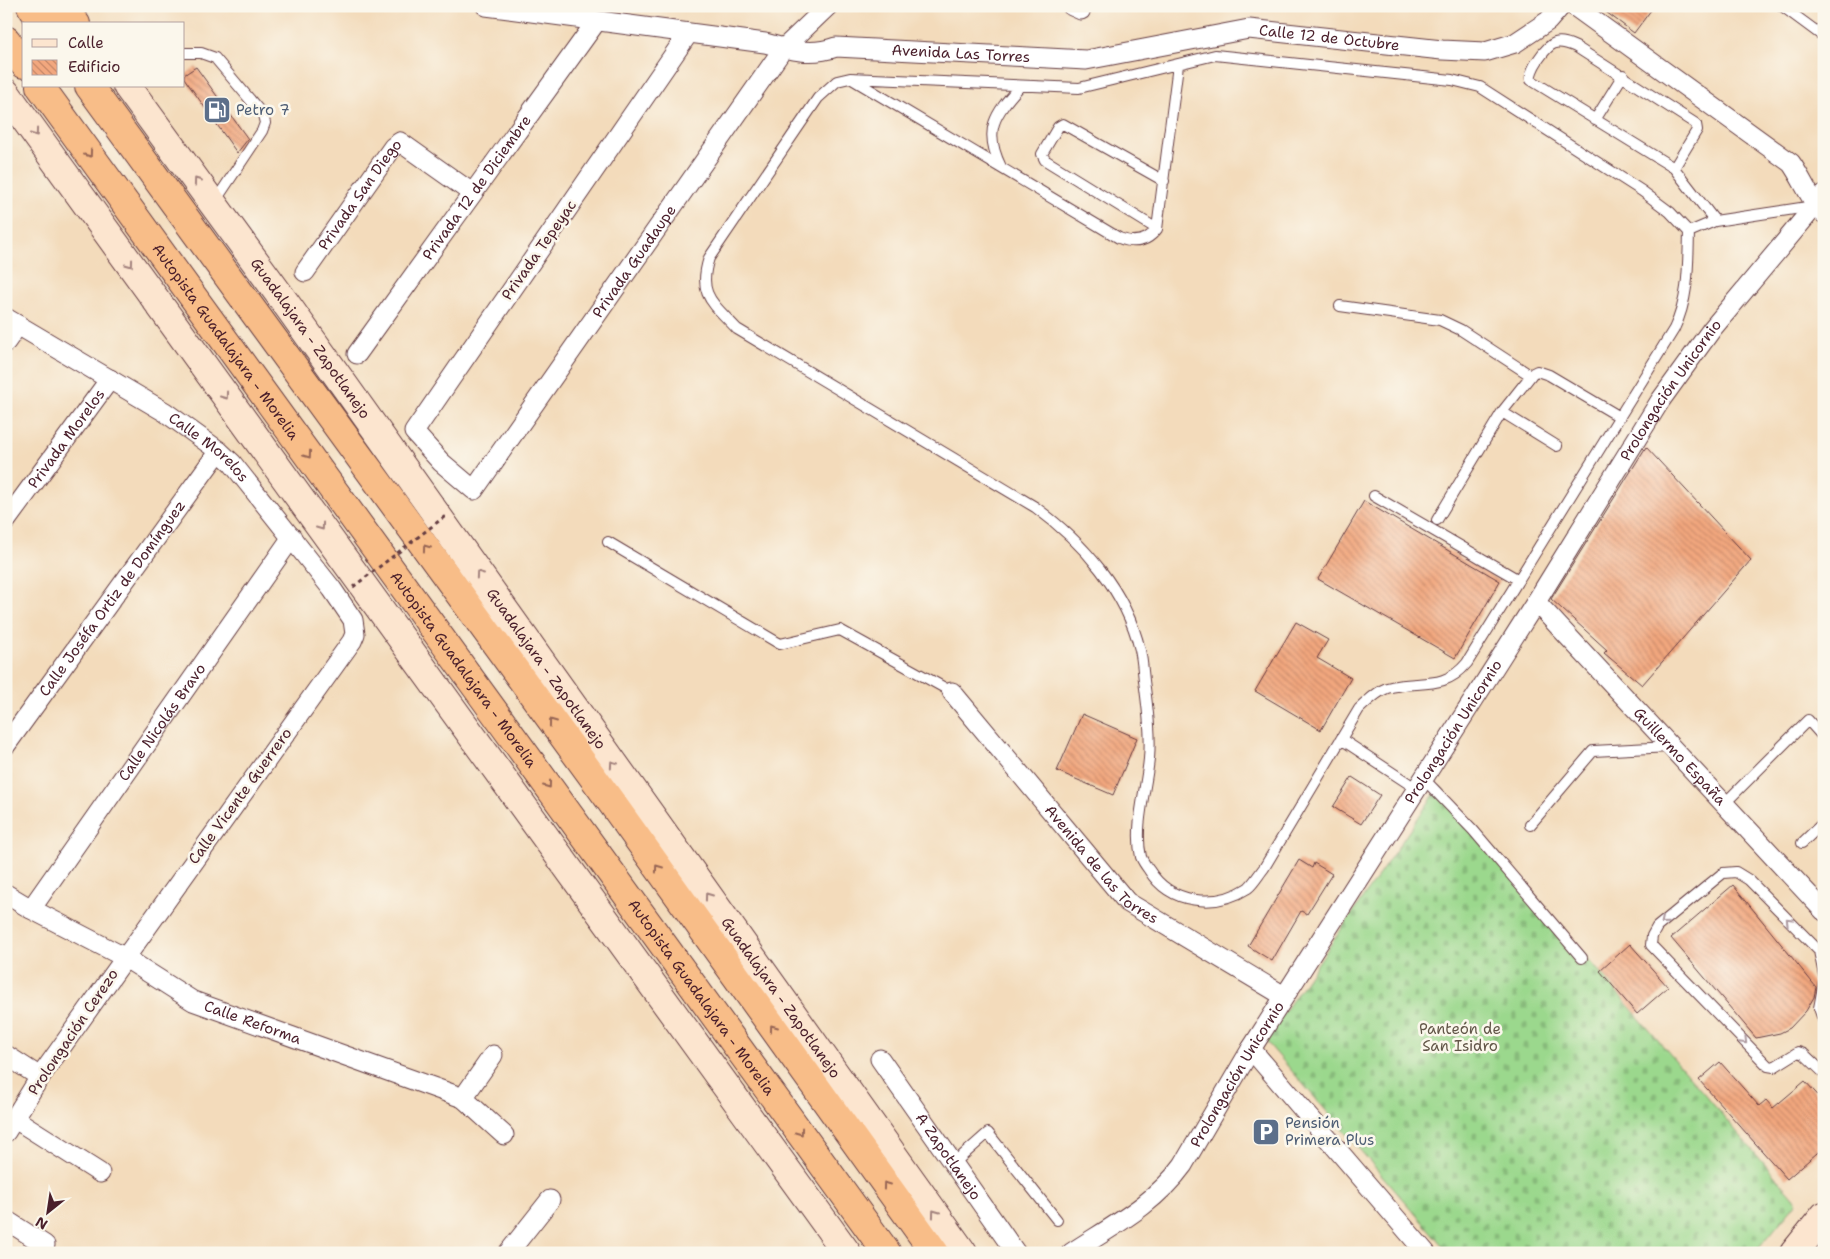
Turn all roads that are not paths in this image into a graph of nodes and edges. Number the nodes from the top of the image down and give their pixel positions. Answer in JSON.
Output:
{"nodes":[{"id":1,"x":31,"y":6,"type":"edge"},
{"id":2,"x":59,"y":6,"type":"edge"},
{"id":3,"x":68,"y":6,"type":"edge"},
{"id":4,"x":486,"y":6,"type":"edge"},
{"id":5,"x":828,"y":6,"type":"edge"},
{"id":6,"x":1561,"y":6,"type":"edge"},
{"id":7,"x":1574,"y":6,"type":"edge"},
{"id":8,"x":1782,"y":6,"type":"edge"},
{"id":9,"x":43,"y":22,"type":"edge"},
{"id":10,"x":74,"y":22,"type":"edge"},
{"id":11,"x":80,"y":22,"type":"edge"},
{"id":12,"x":596,"y":22,"type":"junction"},
{"id":13,"x":688,"y":34,"type":"junction"},
{"id":14,"x":1824,"y":37,"type":"edge"},
{"id":15,"x":6,"y":40,"type":"edge"},
{"id":16,"x":788,"y":44,"type":"junction"},
{"id":17,"x":185,"y":53,"type":"edge"},
{"id":18,"x":1086,"y":60,"type":"joint"},
{"id":19,"x":22,"y":61,"type":"edge"},
{"id":20,"x":1178,"y":65,"type":"junction"},
{"id":21,"x":1623,"y":75,"type":"junction"},
{"id":22,"x":850,"y":78,"type":"junction"},
{"id":23,"x":1020,"y":86,"type":"junction"},
{"id":24,"x":41,"y":88,"type":"edge"},
{"id":25,"x":90,"y":88,"type":"edge"},
{"id":26,"x":128,"y":88,"type":"edge"},
{"id":27,"x":6,"y":93,"type":"edge"},
{"id":28,"x":1595,"y":120,"type":"junction"},
{"id":29,"x":1002,"y":168,"type":"junction"},
{"id":30,"x":1674,"y":168,"type":"junction"},
{"id":31,"x":1164,"y":181,"type":"junction"},
{"id":32,"x":472,"y":192,"type":"junction"},
{"id":33,"x":214,"y":204,"type":"junction"},
{"id":34,"x":1821,"y":205,"type":"edge"},
{"id":35,"x":1715,"y":221,"type":"junction"},
{"id":36,"x":1157,"y":229,"type":"junction"},
{"id":37,"x":1689,"y":232,"type":"junction"},
{"id":38,"x":305,"y":272,"type":"dead end"},
{"id":39,"x":1340,"y":306,"type":"dead end"},
{"id":40,"x":12,"y":322,"type":"edge"},
{"id":41,"x":6,"y":342,"type":"edge"},
{"id":42,"x":357,"y":354,"type":"dead end"},
{"id":43,"x":1530,"y":375,"type":"junction"},
{"id":44,"x":110,"y":379,"type":"junction"},
{"id":45,"x":1502,"y":412,"type":"junction"},
{"id":46,"x":1620,"y":417,"type":"junction"},
{"id":47,"x":1556,"y":446,"type":"dead end"},
{"id":48,"x":220,"y":451,"type":"junction"},
{"id":49,"x":442,"y":462,"type":"joint"},
{"id":50,"x":1374,"y":496,"type":"dead end"},
{"id":51,"x":1437,"y":520,"type":"dead end"},
{"id":52,"x":6,"y":521,"type":"edge"},
{"id":53,"x":292,"y":537,"type":"junction"},
{"id":54,"x":608,"y":542,"type":"dead end"},
{"id":55,"x":1518,"y":579,"type":"junction"},
{"id":56,"x":1536,"y":602,"type":"junction"},
{"id":57,"x":355,"y":634,"type":"joint"},
{"id":58,"x":952,"y":692,"type":"joint"},
{"id":59,"x":1824,"y":738,"type":"edge"},
{"id":60,"x":1341,"y":739,"type":"junction"},
{"id":61,"x":6,"y":745,"type":"edge"},
{"id":62,"x":1670,"y":747,"type":"junction"},
{"id":63,"x":1420,"y":784,"type":"junction"},
{"id":64,"x":1724,"y":804,"type":"junction"},
{"id":65,"x":1824,"y":822,"type":"edge"},
{"id":66,"x":1530,"y":825,"type":"dead end"},
{"id":67,"x":1802,"y":843,"type":"dead end"},
{"id":68,"x":6,"y":894,"type":"edge"},
{"id":69,"x":31,"y":910,"type":"junction"},
{"id":70,"x":1824,"y":911,"type":"edge"},
{"id":71,"x":1822,"y":954,"type":"edge"},
{"id":72,"x":124,"y":958,"type":"junction"},
{"id":73,"x":1582,"y":958,"type":"dead end"},
{"id":74,"x":1824,"y":975,"type":"edge"},
{"id":75,"x":1824,"y":982,"type":"edge"},
{"id":76,"x":1284,"y":996,"type":"junction"},
{"id":77,"x":1824,"y":1022,"type":"edge"},
{"id":78,"x":1251,"y":1049,"type":"junction"},
{"id":79,"x":493,"y":1054,"type":"dead end"},
{"id":80,"x":6,"y":1055,"type":"edge"},
{"id":81,"x":880,"y":1059,"type":"dead end"},
{"id":82,"x":1824,"y":1073,"type":"edge"},
{"id":83,"x":40,"y":1077,"type":"junction"},
{"id":84,"x":463,"y":1098,"type":"junction"},
{"id":85,"x":11,"y":1125,"type":"edge"},
{"id":86,"x":504,"y":1135,"type":"dead end"},
{"id":87,"x":953,"y":1164,"type":"junction"},
{"id":88,"x":100,"y":1173,"type":"dead end"},
{"id":89,"x":550,"y":1200,"type":"dead end"},
{"id":90,"x":1824,"y":1216,"type":"edge"},
{"id":91,"x":6,"y":1220,"type":"edge"},
{"id":92,"x":1057,"y":1220,"type":"dead end"},
{"id":93,"x":45,"y":1245,"type":"dead end"},
{"id":94,"x":508,"y":1253,"type":"edge"},
{"id":95,"x":847,"y":1253,"type":"edge"},
{"id":96,"x":887,"y":1253,"type":"edge"},
{"id":97,"x":935,"y":1253,"type":"edge"},
{"id":98,"x":963,"y":1253,"type":"edge"},
{"id":99,"x":1016,"y":1253,"type":"edge"},
{"id":100,"x":1071,"y":1253,"type":"edge"},
{"id":101,"x":1426,"y":1253,"type":"edge"},
{"id":102,"x":1794,"y":1253,"type":"edge"}],
"edges":[{"from":1,"to":9,"type":"highway"},
{"from":2,"to":10,"type":"highway"},
{"from":3,"to":11,"type":"street"},
{"from":4,"to":12,"type":"street","name":"Avenida Las Torres"},
{"from":5,"to":16,"type":"street","name":"Privada Guadaupe"},
{"from":6,"to":18,"type":"street","name":"Calle 12 de Octubre"},
{"from":7,"to":34,"type":"street"},
{"from":8,"to":14,"type":"lane"},
{"from":12,"to":13,"type":"street","name":"Avenida Las Torres"},
{"from":12,"to":32,"type":"street","name":"Privada 12 de Diciembre"},
{"from":13,"to":16,"type":"street","name":"Avenida Las Torres"},
{"from":13,"to":49,"type":"street","name":"Privada Tepeyac"},
{"from":15,"to":19,"type":"highway"},
{"from":16,"to":18,"type":"street","name":"Avenida Las Torres"},
{"from":16,"to":49,"type":"street","name":"Privada Guadaupe"},
{"from":17,"to":33,"type":"lane"},
{"from":20,"to":23,"type":"lane"},
{"from":20,"to":31,"type":"lane"},
{"from":20,"to":37,"type":"lane"},
{"from":21,"to":28,"type":"lane"},
{"from":21,"to":28,"type":"lane"},
{"from":21,"to":30,"type":"lane"},
{"from":22,"to":23,"type":"lane"},
{"from":22,"to":29,"type":"lane"},
{"from":22,"to":60,"type":"lane"},
{"from":23,"to":29,"type":"lane"},
{"from":24,"to":96,"type":"highway","name":"Autopista Guadalajara - Morelia","one_way":true},
{"from":97,"to":25,"type":"highway","one_way":true},
{"from":33,"to":26,"type":"street","name":"Guadalajara - Zapotlanejo","one_way":true},
{"from":27,"to":95,"type":"street","one_way":true},
{"from":28,"to":30,"type":"lane"},
{"from":29,"to":36,"type":"lane"},
{"from":30,"to":35,"type":"lane"},
{"from":31,"to":36,"type":"lane"},
{"from":31,"to":36,"type":"lane"},
{"from":32,"to":38,"type":"street","name":"Privada San Diego"},
{"from":32,"to":42,"type":"street","name":"Privada 12 de Diciembre"},
{"from":98,"to":33,"type":"street","name":"Guadalajara - Zapotlanejo","one_way":true},
{"from":34,"to":35,"type":"lane"},
{"from":34,"to":56,"type":"street","name":"Prolongación Unicornio"},
{"from":35,"to":37,"type":"lane"},
{"from":37,"to":46,"type":"lane"},
{"from":39,"to":43,"type":"lane"},
{"from":40,"to":41,"type":"street"},
{"from":40,"to":44,"type":"street","name":"Calle Morelos"},
{"from":43,"to":45,"type":"lane"},
{"from":43,"to":46,"type":"lane"},
{"from":44,"to":48,"type":"street","name":"Calle Morelos"},
{"from":44,"to":52,"type":"street","name":"Privada Morelos"},
{"from":45,"to":47,"type":"lane"},
{"from":45,"to":51,"type":"lane"},
{"from":46,"to":55,"type":"lane"},
{"from":48,"to":53,"type":"street","name":"Calle Morelos"},
{"from":48,"to":61,"type":"street","name":"Calle Joséfa Ortiz de Domínguez"},
{"from":50,"to":55,"type":"lane"},
{"from":53,"to":57,"type":"street","name":"Calle Morelos"},
{"from":53,"to":69,"type":"street","name":"Calle Nicolás Bravo"},
{"from":54,"to":58,"type":"lane"},
{"from":55,"to":60,"type":"lane"},
{"from":56,"to":62,"type":"street","name":"Guillermo España"},
{"from":56,"to":63,"type":"street","name":"Prolongación Unicornio"},
{"from":57,"to":72,"type":"street","name":"Calle Vicente Guerrero"},
{"from":58,"to":76,"type":"street","name":"Avenida de las Torres"},
{"from":59,"to":64,"type":"lane"},
{"from":60,"to":63,"type":"lane"},
{"from":62,"to":64,"type":"street","name":"Guillermo España"},
{"from":62,"to":66,"type":"lane"},
{"from":63,"to":73,"type":"lane"},
{"from":63,"to":76,"type":"street","name":"Prolongación Unicornio"},
{"from":64,"to":70,"type":"street","name":"Guillermo España"},
{"from":65,"to":67,"type":"lane"},
{"from":68,"to":69,"type":"street","name":"Calle Reforma"},
{"from":69,"to":72,"type":"street","name":"Calle Reforma"},
{"from":71,"to":74,"type":"lane"},
{"from":71,"to":82,"type":"lane","one_way":true},
{"from":72,"to":83,"type":"street","name":"Prolongación Cerezo"},
{"from":72,"to":84,"type":"street","name":"Calle Reforma"},
{"from":75,"to":77,"type":"lane"},
{"from":76,"to":78,"type":"street","name":"Prolongación Unicornio"},
{"from":78,"to":100,"type":"street","name":"Prolongación Unicornio"},
{"from":78,"to":101,"type":"street"},
{"from":79,"to":84,"type":"street"},
{"from":80,"to":83,"type":"street"},
{"from":81,"to":87,"type":"street","name":"A Zapotlanejo"},
{"from":83,"to":85,"type":"street","name":"Prolongación Cerezo"},
{"from":84,"to":86,"type":"street","name":"Calle Reforma"},
{"from":85,"to":88,"type":"street"},
{"from":87,"to":92,"type":"lane"},
{"from":87,"to":99,"type":"street","name":"A Zapotlanejo"},
{"from":89,"to":94,"type":"street"},
{"from":90,"to":102,"type":"street"},
{"from":91,"to":93,"type":"street"}]}
